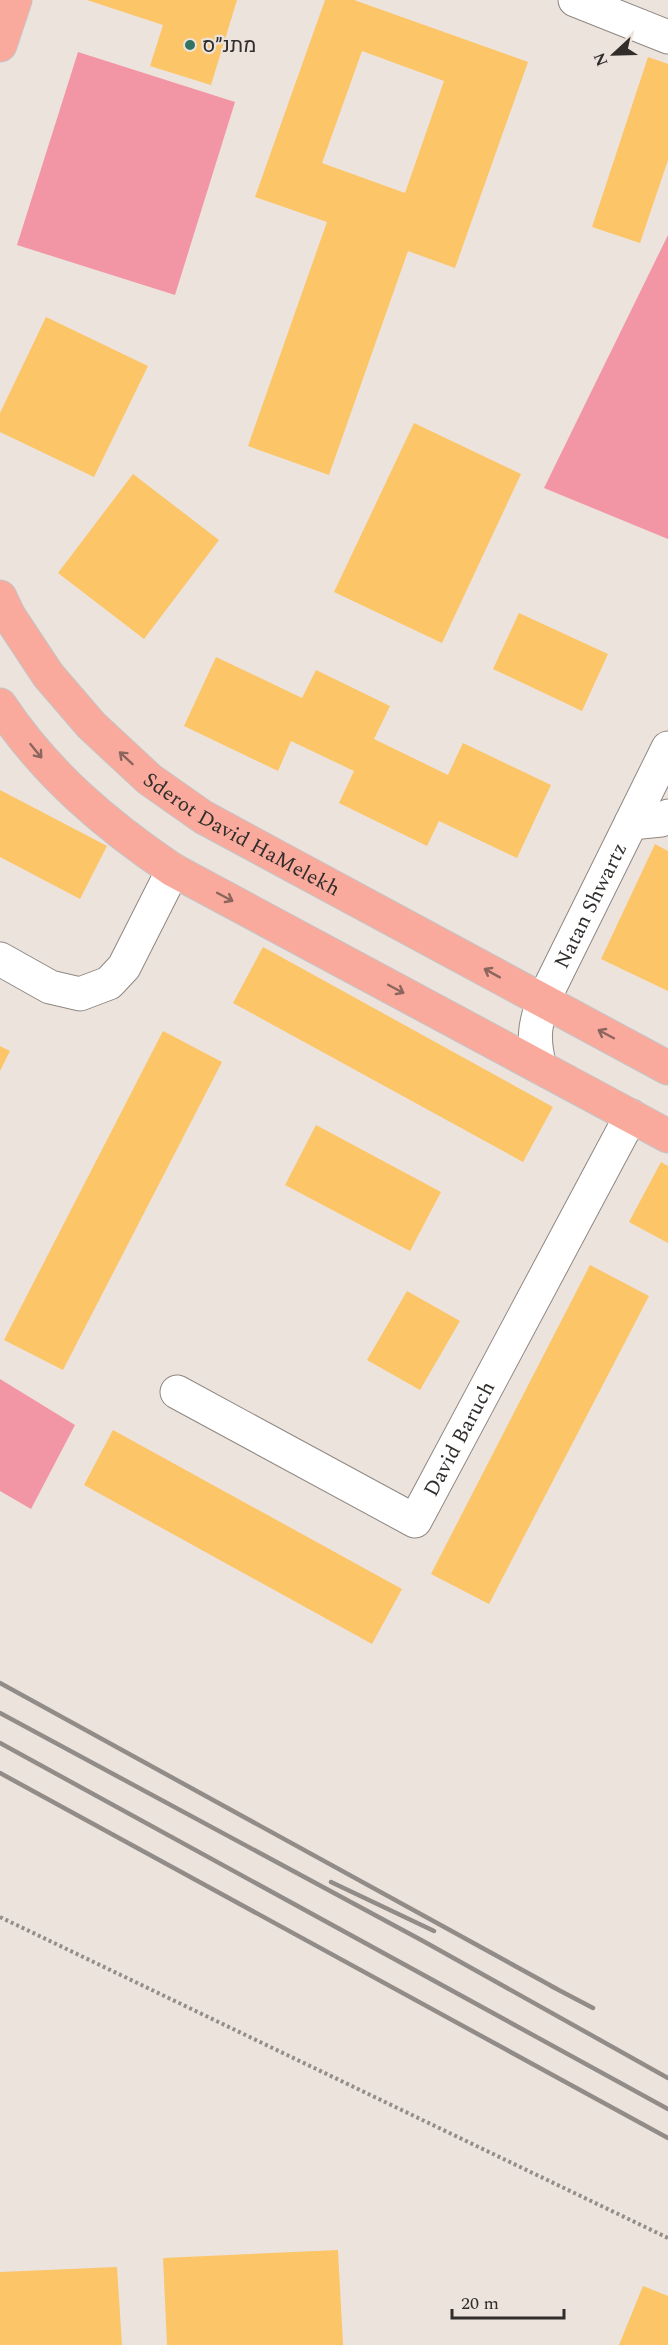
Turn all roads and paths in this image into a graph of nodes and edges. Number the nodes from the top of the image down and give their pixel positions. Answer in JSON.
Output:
{"nodes":[{"id":1,"x":15,"y":0,"type":"edge"},
{"id":2,"x":575,"y":0,"type":"edge"},
{"id":3,"x":668,"y":37,"type":"edge"},
{"id":4,"x":0,"y":45,"type":"edge"},
{"id":5,"x":0,"y":597,"type":"edge"},
{"id":6,"x":0,"y":705,"type":"edge"},
{"id":7,"x":668,"y":748,"type":"edge"},
{"id":8,"x":668,"y":816,"type":"edge"},
{"id":9,"x":630,"y":823,"type":"junction"},
{"id":10,"x":173,"y":870,"type":"junction"},
{"id":11,"x":0,"y":959,"type":"edge"},
{"id":12,"x":543,"y":1001,"type":"junction"},
{"id":13,"x":540,"y":1067,"type":"junction"},
{"id":14,"x":664,"y":1070,"type":"edge"},
{"id":15,"x":631,"y":1116,"type":"junction"},
{"id":16,"x":668,"y":1136,"type":"edge"},
{"id":17,"x":177,"y":1392,"type":"dead end"},
{"id":18,"x":0,"y":1917,"type":"edge"},
{"id":19,"x":668,"y":2238,"type":"edge"}],
"edges":[{"from":1,"to":4,"type":"main road"},
{"from":2,"to":3,"type":"street"},
{"from":12,"to":5,"type":"main road","name":"Sderot David HaMelekh","one_way":true},
{"from":6,"to":10,"type":"main road","one_way":true},
{"from":7,"to":9,"type":"street","name":"Natan Shwartz"},
{"from":8,"to":9,"type":"street"},
{"from":9,"to":12,"type":"street","name":"Natan Shwartz"},
{"from":10,"to":11,"type":"street"},
{"from":10,"to":13,"type":"main road","one_way":true},
{"from":12,"to":13,"type":"street","name":"Natan Shwartz"},
{"from":14,"to":12,"type":"main road","name":"Sderot David HaMelekh","one_way":true},
{"from":13,"to":15,"type":"main road"},
{"from":15,"to":16,"type":"main road"},
{"from":15,"to":17,"type":"street","name":"David Baruch"},
{"from":18,"to":19,"type":"path"}]}
